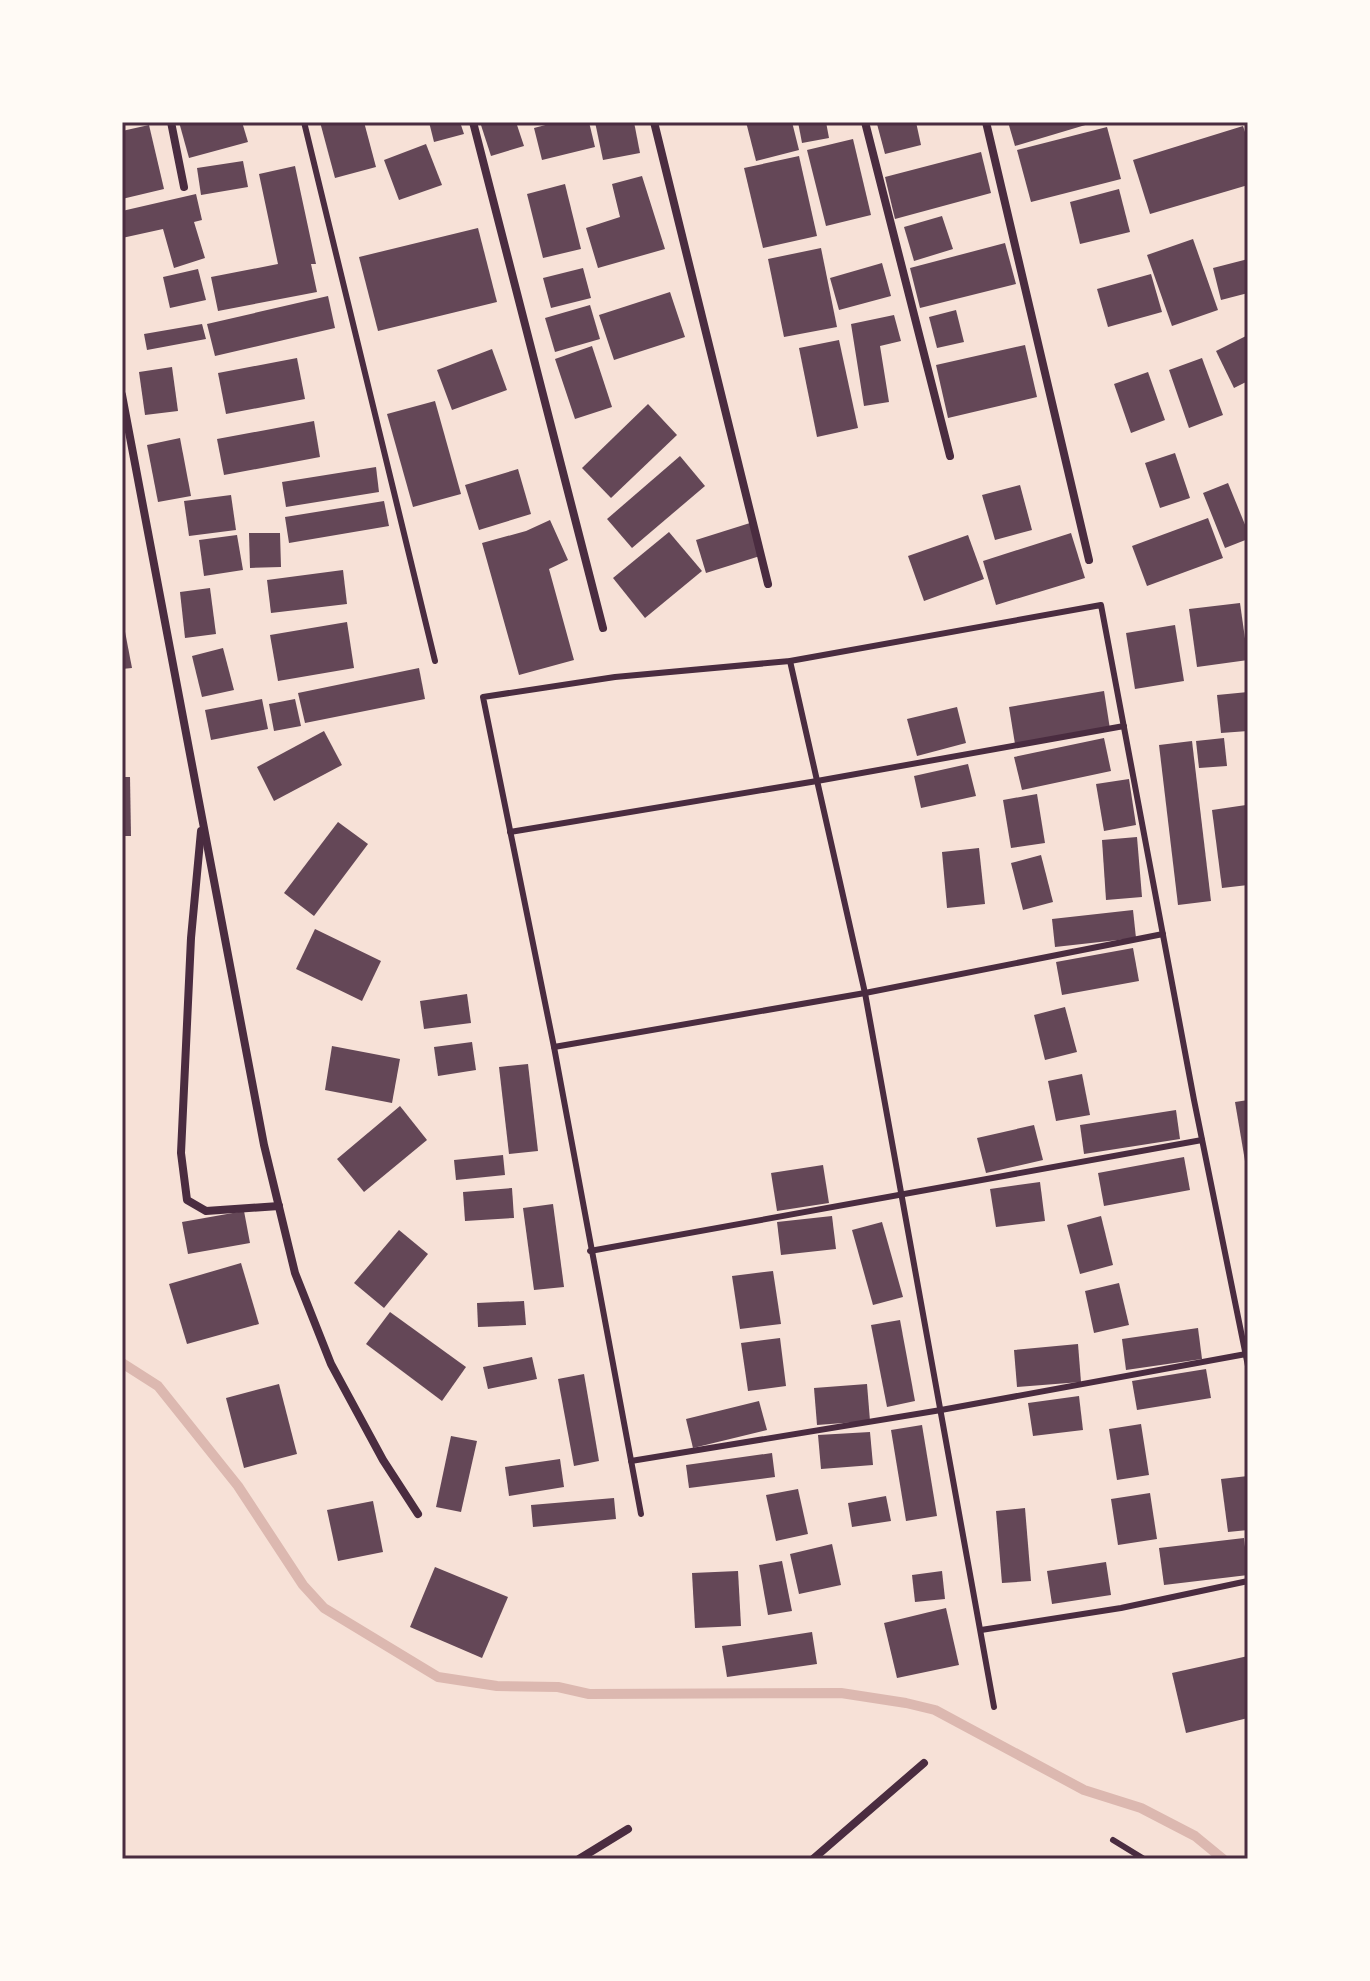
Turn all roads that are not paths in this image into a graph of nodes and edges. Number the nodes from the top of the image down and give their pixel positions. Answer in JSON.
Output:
{"nodes":[{"id":1,"x":171,"y":122,"type":"edge"},
{"id":2,"x":304,"y":122,"type":"edge"},
{"id":3,"x":473,"y":122,"type":"edge"},
{"id":4,"x":654,"y":122,"type":"edge"},
{"id":5,"x":865,"y":122,"type":"edge"},
{"id":6,"x":986,"y":122,"type":"edge"},
{"id":7,"x":184,"y":187,"type":"dead end"},
{"id":8,"x":122,"y":395,"type":"edge"},
{"id":9,"x":950,"y":456,"type":"dead end"},
{"id":10,"x":1089,"y":560,"type":"dead end"},
{"id":11,"x":768,"y":584,"type":"dead end"},
{"id":12,"x":603,"y":628,"type":"dead end"},
{"id":13,"x":435,"y":661,"type":"dead end"},
{"id":14,"x":790,"y":661,"type":"junction"},
{"id":15,"x":1124,"y":726,"type":"junction"},
{"id":16,"x":817,"y":781,"type":"junction"},
{"id":17,"x":202,"y":819,"type":"junction"},
{"id":18,"x":510,"y":832,"type":"junction"},
{"id":19,"x":1163,"y":934,"type":"junction"},
{"id":20,"x":865,"y":993,"type":"junction"},
{"id":21,"x":554,"y":1047,"type":"junction"},
{"id":22,"x":1202,"y":1140,"type":"junction"},
{"id":23,"x":902,"y":1194,"type":"junction"},
{"id":24,"x":279,"y":1206,"type":"junction"},
{"id":25,"x":590,"y":1251,"type":"junction"},
{"id":26,"x":1246,"y":1354,"type":"junction"},
{"id":27,"x":1248,"y":1366,"type":"edge"},
{"id":28,"x":941,"y":1410,"type":"junction"},
{"id":29,"x":631,"y":1461,"type":"junction"},
{"id":30,"x":418,"y":1514,"type":"dead end"},
{"id":31,"x":641,"y":1514,"type":"dead end"},
{"id":32,"x":1248,"y":1581,"type":"edge"},
{"id":33,"x":981,"y":1630,"type":"junction"},
{"id":34,"x":994,"y":1707,"type":"dead end"},
{"id":35,"x":924,"y":1763,"type":"dead end"},
{"id":36,"x":628,"y":1829,"type":"dead end"},
{"id":37,"x":1113,"y":1840,"type":"dead end"},
{"id":38,"x":579,"y":1859,"type":"edge"},
{"id":39,"x":813,"y":1859,"type":"edge"},
{"id":40,"x":1144,"y":1859,"type":"edge"}],
"edges":[{"from":1,"to":7,"type":"street"},
{"from":2,"to":13,"type":"lane"},
{"from":3,"to":12,"type":"street"},
{"from":4,"to":11,"type":"street"},
{"from":5,"to":9,"type":"street"},
{"from":6,"to":10,"type":"street"},
{"from":8,"to":17,"type":"street"},
{"from":14,"to":15,"type":"lane"},
{"from":14,"to":16,"type":"lane"},
{"from":14,"to":18,"type":"lane"},
{"from":15,"to":16,"type":"lane"},
{"from":15,"to":19,"type":"lane"},
{"from":16,"to":18,"type":"lane"},
{"from":16,"to":20,"type":"lane"},
{"from":17,"to":24,"type":"street"},
{"from":17,"to":24,"type":"street"},
{"from":18,"to":21,"type":"lane"},
{"from":19,"to":20,"type":"lane"},
{"from":19,"to":22,"type":"lane"},
{"from":20,"to":21,"type":"lane"},
{"from":20,"to":23,"type":"lane"},
{"from":21,"to":25,"type":"lane"},
{"from":22,"to":23,"type":"lane"},
{"from":22,"to":26,"type":"lane"},
{"from":23,"to":25,"type":"lane"},
{"from":23,"to":28,"type":"lane"},
{"from":24,"to":30,"type":"street"},
{"from":25,"to":29,"type":"lane"},
{"from":26,"to":27,"type":"lane"},
{"from":26,"to":28,"type":"lane"},
{"from":28,"to":29,"type":"lane"},
{"from":28,"to":33,"type":"lane"},
{"from":29,"to":31,"type":"lane"},
{"from":32,"to":33,"type":"lane"},
{"from":33,"to":34,"type":"lane"},
{"from":35,"to":39,"type":"street"},
{"from":36,"to":38,"type":"street"},
{"from":37,"to":40,"type":"lane"}]}
